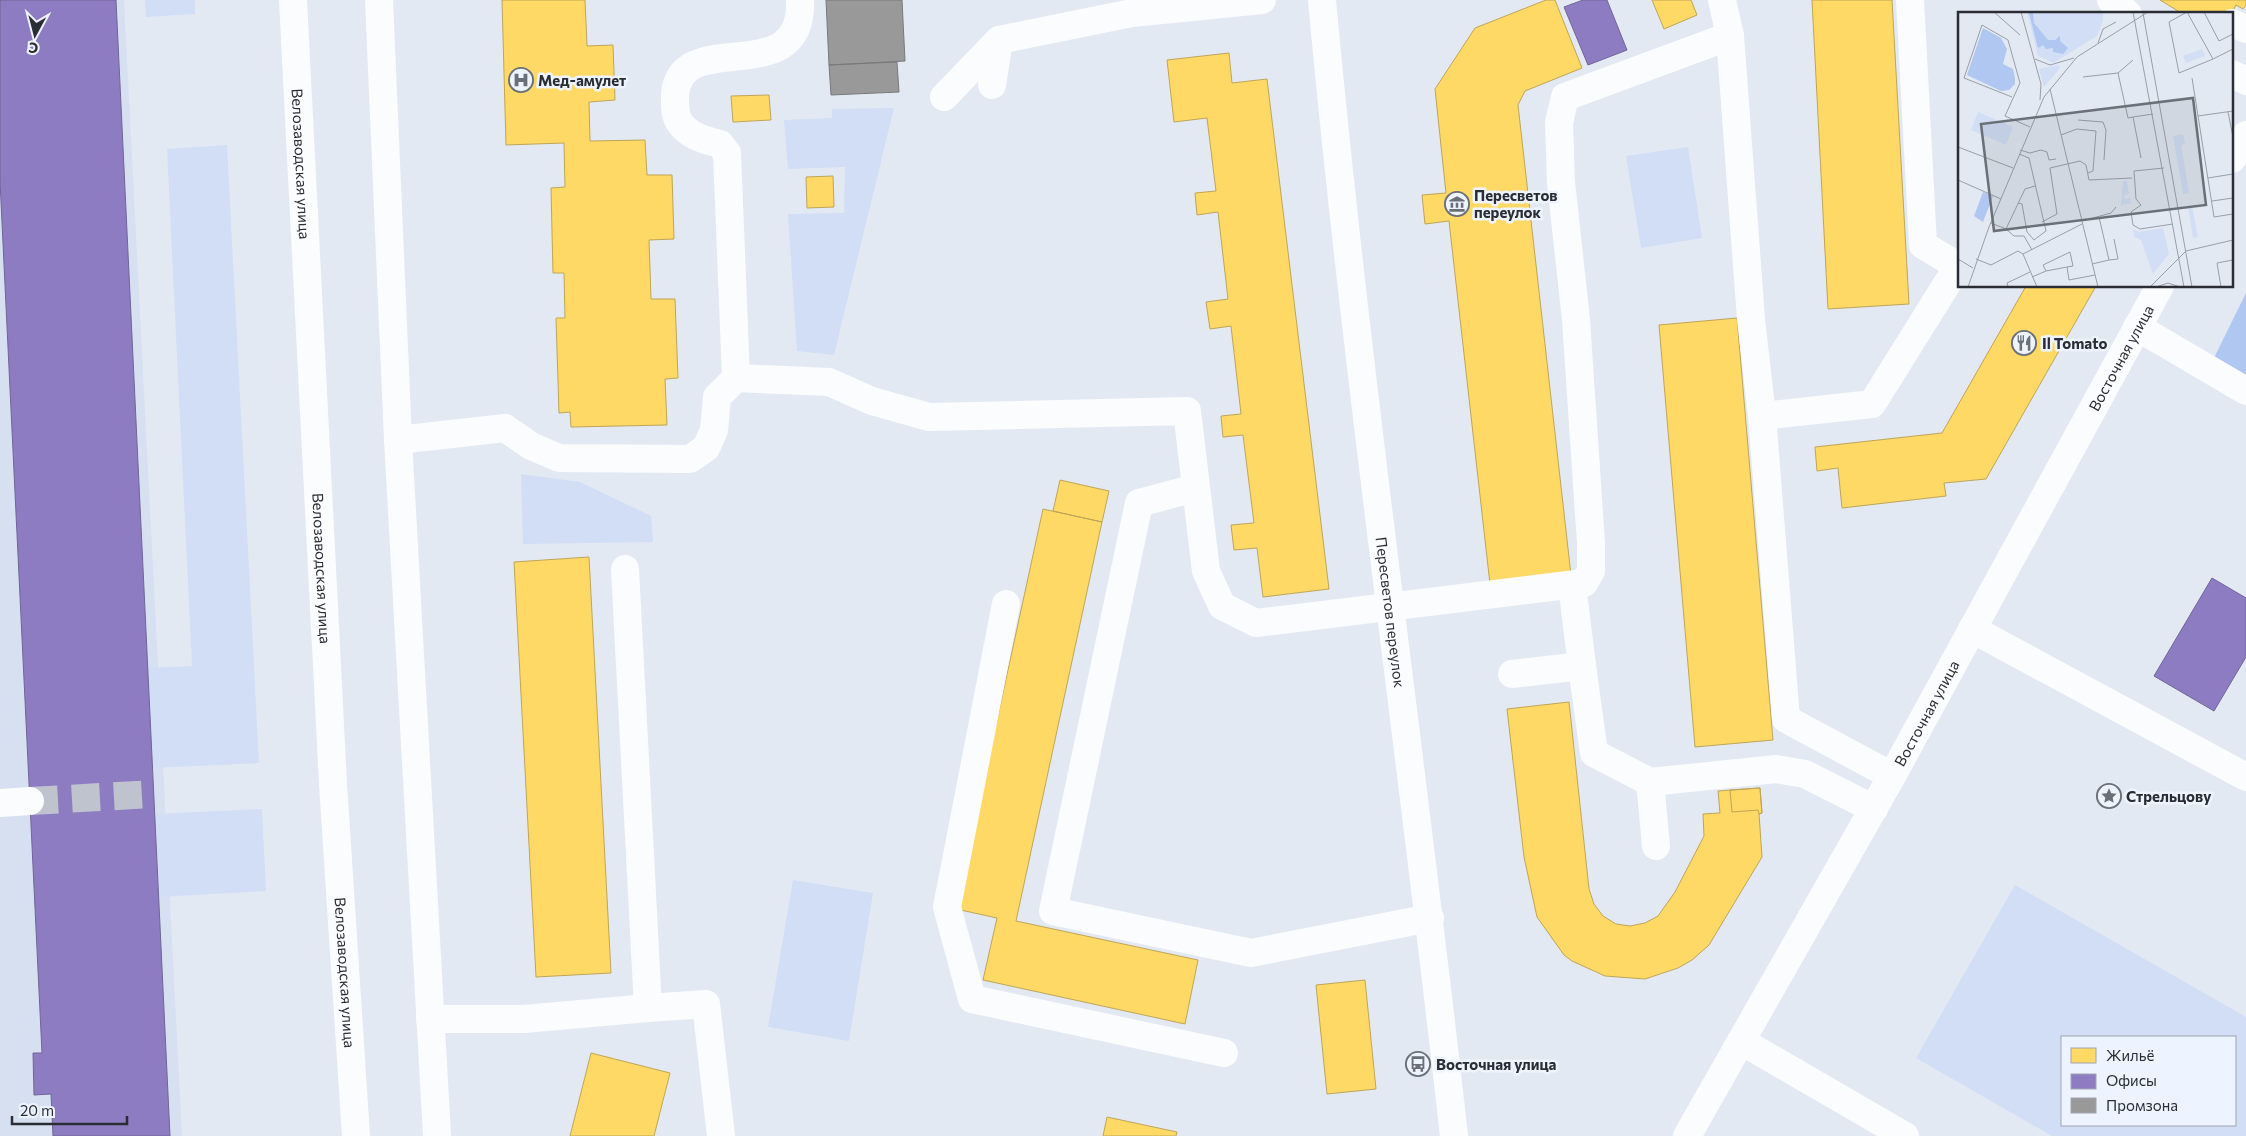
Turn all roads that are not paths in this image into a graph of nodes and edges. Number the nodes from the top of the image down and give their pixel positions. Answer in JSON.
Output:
{"nodes":[{"id":1,"x":293,"y":0,"type":"edge"},
{"id":2,"x":379,"y":0,"type":"edge"},
{"id":3,"x":800,"y":0,"type":"edge"},
{"id":4,"x":1262,"y":0,"type":"edge"},
{"id":5,"x":1322,"y":0,"type":"edge"},
{"id":6,"x":1722,"y":0,"type":"edge"},
{"id":7,"x":1910,"y":0,"type":"edge"},
{"id":8,"x":1131,"y":6,"type":"edge"},
{"id":9,"x":2234,"y":24,"type":"edge"},
{"id":10,"x":2246,"y":29,"type":"edge"},
{"id":11,"x":1730,"y":36,"type":"junction"},
{"id":12,"x":999,"y":40,"type":"junction"},
{"id":13,"x":2234,"y":75,"type":"edge"},
{"id":14,"x":2246,"y":81,"type":"edge"},
{"id":15,"x":992,"y":85,"type":"dead end"},
{"id":16,"x":944,"y":97,"type":"dead end"},
{"id":17,"x":2246,"y":135,"type":"edge"},
{"id":18,"x":2234,"y":156,"type":"edge"},
{"id":19,"x":1958,"y":264,"type":"edge"},
{"id":20,"x":1958,"y":267,"type":"edge"},
{"id":21,"x":2159,"y":288,"type":"edge"},
{"id":22,"x":2137,"y":327,"type":"junction"},
{"id":23,"x":736,"y":378,"type":"junction"},
{"id":24,"x":2246,"y":391,"type":"edge"},
{"id":25,"x":1762,"y":416,"type":"junction"},
{"id":26,"x":398,"y":440,"type":"junction"},
{"id":27,"x":1195,"y":488,"type":"junction"},
{"id":28,"x":625,"y":569,"type":"dead end"},
{"id":29,"x":1572,"y":585,"type":"junction"},
{"id":30,"x":1006,"y":604,"type":"dead end"},
{"id":31,"x":1390,"y":606,"type":"junction"},
{"id":32,"x":1972,"y":629,"type":"junction"},
{"id":33,"x":1582,"y":666,"type":"junction"},
{"id":34,"x":1512,"y":674,"type":"dead end"},
{"id":35,"x":1892,"y":776,"type":"junction"},
{"id":36,"x":2246,"y":777,"type":"edge"},
{"id":37,"x":1650,"y":782,"type":"junction"},
{"id":38,"x":30,"y":801,"type":"tunnel mouth"},
{"id":39,"x":0,"y":803,"type":"edge"},
{"id":40,"x":1874,"y":809,"type":"junction"},
{"id":41,"x":1656,"y":846,"type":"dead end"},
{"id":42,"x":1430,"y":918,"type":"junction"},
{"id":43,"x":648,"y":1008,"type":"junction"},
{"id":44,"x":430,"y":1019,"type":"junction"},
{"id":45,"x":1741,"y":1041,"type":"junction"},
{"id":46,"x":1224,"y":1053,"type":"dead end"},
{"id":47,"x":356,"y":1136,"type":"edge"},
{"id":48,"x":437,"y":1136,"type":"edge"},
{"id":49,"x":721,"y":1136,"type":"edge"},
{"id":50,"x":1454,"y":1136,"type":"edge"},
{"id":51,"x":1687,"y":1136,"type":"edge"},
{"id":52,"x":1905,"y":1136,"type":"edge"}],
"edges":[{"from":1,"to":47,"type":"main road","name":"Велозаводская улица"},
{"from":2,"to":26,"type":"main road"},
{"from":3,"to":23,"type":"main road"},
{"from":4,"to":8,"type":"main road"},
{"from":5,"to":31,"type":"main road","name":"Пересветов переулок"},
{"from":6,"to":11,"type":"main road"},
{"from":7,"to":19,"type":"main road"},
{"from":8,"to":12,"type":"main road"},
{"from":9,"to":10,"type":"main road"},
{"from":11,"to":25,"type":"main road"},
{"from":11,"to":29,"type":"main road"},
{"from":12,"to":15,"type":"main road"},
{"from":12,"to":16,"type":"main road"},
{"from":13,"to":14,"type":"main road"},
{"from":17,"to":18,"type":"main road"},
{"from":20,"to":25,"type":"main road"},
{"from":21,"to":22,"type":"main road","name":"Восточная улица"},
{"from":22,"to":24,"type":"main road"},
{"from":22,"to":32,"type":"main road","name":"Восточная улица"},
{"from":23,"to":26,"type":"main road"},
{"from":23,"to":27,"type":"main road"},
{"from":25,"to":35,"type":"main road"},
{"from":26,"to":44,"type":"main road"},
{"from":27,"to":31,"type":"main road"},
{"from":27,"to":42,"type":"main road"},
{"from":28,"to":43,"type":"main road"},
{"from":29,"to":31,"type":"main road"},
{"from":29,"to":33,"type":"main road"},
{"from":30,"to":46,"type":"main road"},
{"from":31,"to":42,"type":"main road","name":"Пересветов переулок"},
{"from":32,"to":35,"type":"main road","name":"Восточная улица"},
{"from":32,"to":36,"type":"main road"},
{"from":33,"to":34,"type":"main road"},
{"from":33,"to":37,"type":"main road"},
{"from":35,"to":40,"type":"main road","name":"Восточная улица"},
{"from":37,"to":40,"type":"main road"},
{"from":37,"to":41,"type":"main road"},
{"from":38,"to":39,"type":"main road"},
{"from":40,"to":45,"type":"main road","name":"Восточная улица"},
{"from":42,"to":50,"type":"main road","name":"Пересветов переулок"},
{"from":43,"to":44,"type":"main road"},
{"from":43,"to":49,"type":"main road"},
{"from":44,"to":48,"type":"main road"},
{"from":45,"to":51,"type":"main road","name":"Восточная улица"},
{"from":45,"to":52,"type":"main road"}]}
